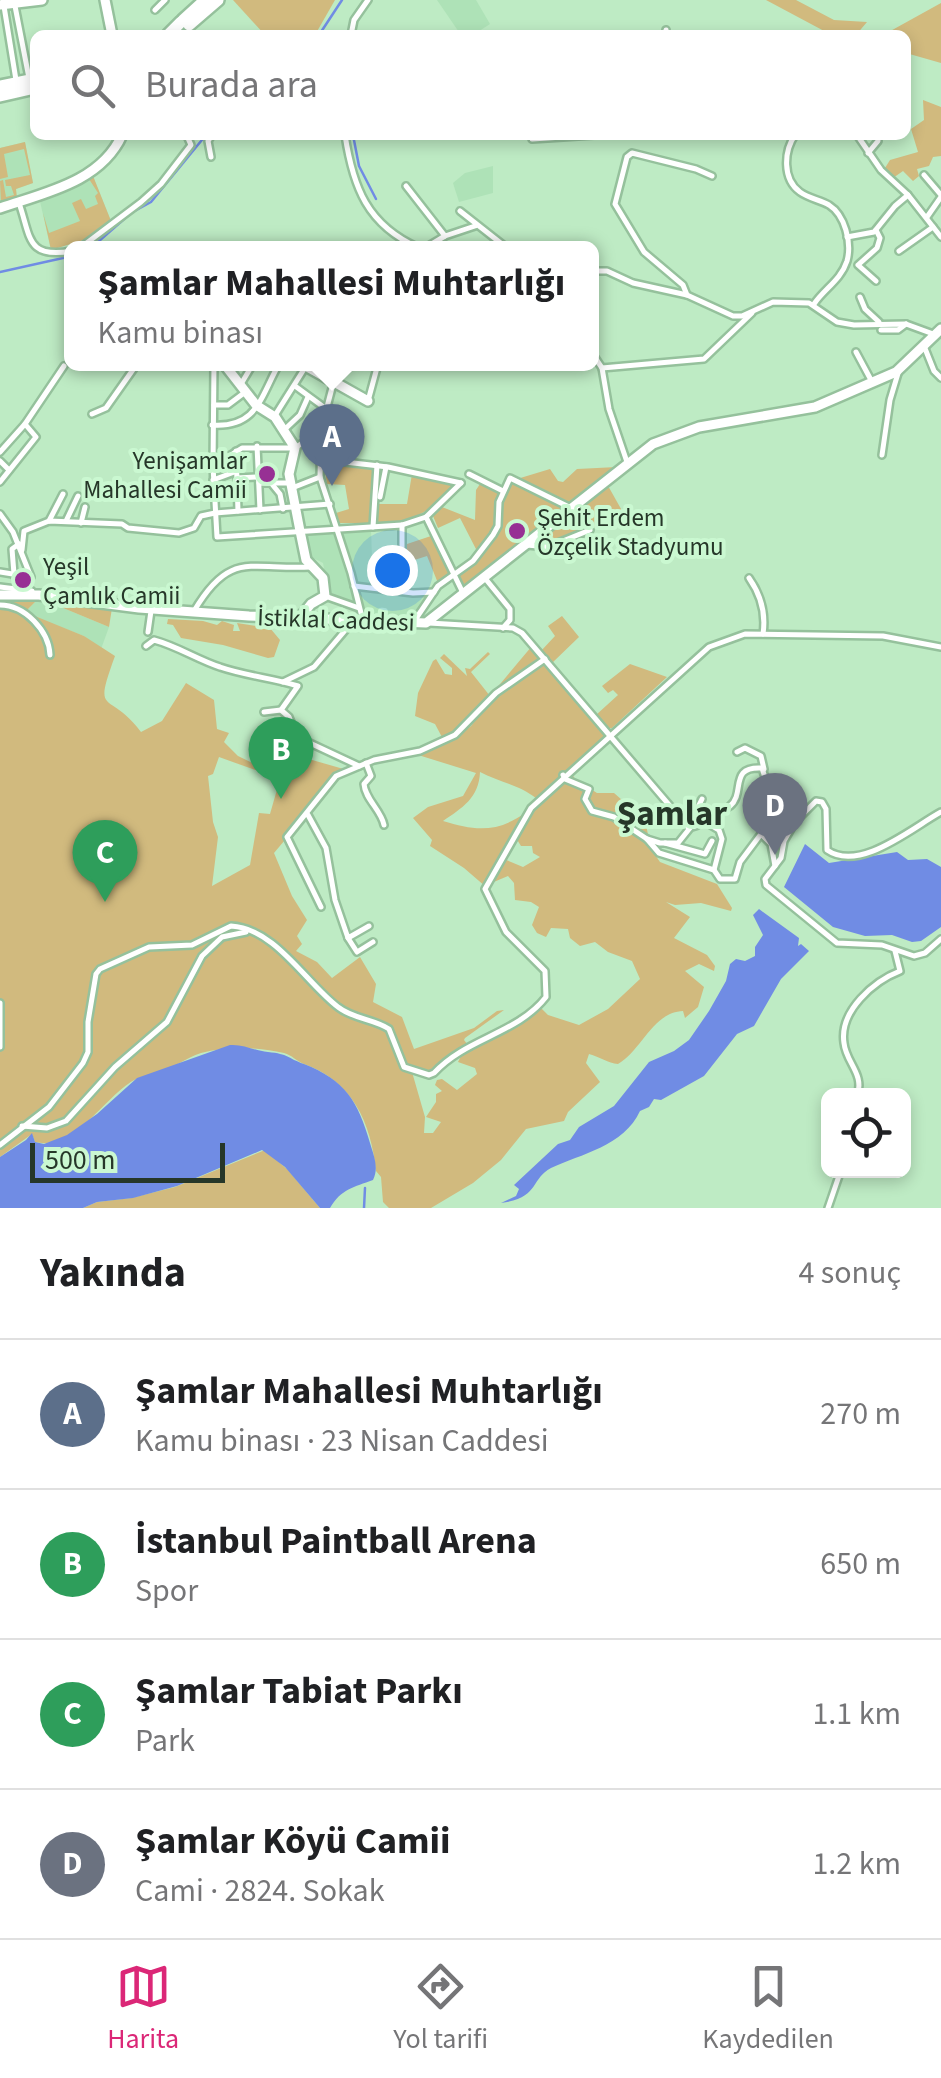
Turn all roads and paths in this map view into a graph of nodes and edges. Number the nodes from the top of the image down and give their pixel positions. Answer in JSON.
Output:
{"nodes":[{"id":1,"x":29,"y":0,"type":"edge"},
{"id":2,"x":42,"y":0,"type":"edge"},
{"id":3,"x":107,"y":0,"type":"edge"},
{"id":4,"x":205,"y":0,"type":"edge"},
{"id":5,"x":218,"y":0,"type":"edge"},
{"id":6,"x":368,"y":0,"type":"edge"},
{"id":7,"x":6,"y":3,"type":"edge"},
{"id":8,"x":186,"y":28,"type":"edge"},
{"id":9,"x":112,"y":30,"type":"edge"},
{"id":10,"x":353,"y":30,"type":"edge"},
{"id":11,"x":19,"y":86,"type":"edge"},
{"id":12,"x":119,"y":140,"type":"edge"},
{"id":13,"x":189,"y":140,"type":"edge"},
{"id":14,"x":209,"y":140,"type":"edge"},
{"id":15,"x":346,"y":140,"type":"edge"},
{"id":16,"x":793,"y":140,"type":"edge"},
{"id":17,"x":860,"y":140,"type":"edge"},
{"id":18,"x":878,"y":142,"type":"dead end"},
{"id":19,"x":868,"y":154,"type":"junction"},
{"id":20,"x":210,"y":157,"type":"dead end"},
{"id":21,"x":924,"y":175,"type":"dead end"},
{"id":22,"x":712,"y":176,"type":"dead end"},
{"id":23,"x":406,"y":186,"type":"dead end"},
{"id":24,"x":908,"y":195,"type":"junction"},
{"id":25,"x":941,"y":196,"type":"edge"},
{"id":26,"x":19,"y":202,"type":"junction"},
{"id":27,"x":0,"y":208,"type":"edge"},
{"id":28,"x":460,"y":211,"type":"dead end"},
{"id":29,"x":927,"y":217,"type":"junction"},
{"id":30,"x":475,"y":226,"type":"junction"},
{"id":31,"x":933,"y":227,"type":"junction"},
{"id":32,"x":876,"y":230,"type":"junction"},
{"id":33,"x":444,"y":236,"type":"junction"},
{"id":34,"x":847,"y":237,"type":"junction"},
{"id":35,"x":941,"y":237,"type":"edge"},
{"id":36,"x":89,"y":241,"type":"edge"},
{"id":37,"x":405,"y":241,"type":"edge"},
{"id":38,"x":435,"y":241,"type":"edge"},
{"id":39,"x":496,"y":241,"type":"edge"},
{"id":40,"x":900,"y":251,"type":"dead end"},
{"id":41,"x":64,"y":253,"type":"edge"},
{"id":42,"x":599,"y":271,"type":"edge"},
{"id":43,"x":876,"y":280,"type":"dead end"},
{"id":44,"x":686,"y":295,"type":"junction"},
{"id":45,"x":860,"y":297,"type":"dead end"},
{"id":46,"x":814,"y":304,"type":"junction"},
{"id":47,"x":754,"y":310,"type":"junction"},
{"id":48,"x":880,"y":327,"type":"junction"},
{"id":49,"x":938,"y":332,"type":"edge"},
{"id":50,"x":924,"y":346,"type":"junction"},
{"id":51,"x":856,"y":352,"type":"dead end"},
{"id":52,"x":599,"y":364,"type":"edge"},
{"id":53,"x":64,"y":366,"type":"dead end"},
{"id":54,"x":602,"y":368,"type":"junction"},
{"id":55,"x":899,"y":369,"type":"junction"},
{"id":56,"x":132,"y":371,"type":"edge"},
{"id":57,"x":221,"y":371,"type":"edge"},
{"id":58,"x":228,"y":371,"type":"edge"},
{"id":59,"x":251,"y":371,"type":"edge"},
{"id":60,"x":275,"y":371,"type":"edge"},
{"id":61,"x":300,"y":371,"type":"edge"},
{"id":62,"x":311,"y":371,"type":"edge"},
{"id":63,"x":376,"y":371,"type":"edge"},
{"id":64,"x":941,"y":378,"type":"edge"},
{"id":65,"x":872,"y":383,"type":"junction"},
{"id":66,"x":333,"y":385,"type":"junction"},
{"id":67,"x":294,"y":386,"type":"junction"},
{"id":68,"x":242,"y":389,"type":"junction"},
{"id":69,"x":308,"y":397,"type":"junction"},
{"id":70,"x":368,"y":401,"type":"joint"},
{"id":71,"x":214,"y":405,"type":"junction"},
{"id":72,"x":256,"y":405,"type":"junction"},
{"id":73,"x":326,"y":408,"type":"junction"},
{"id":74,"x":92,"y":414,"type":"dead end"},
{"id":75,"x":274,"y":417,"type":"junction"},
{"id":76,"x":25,"y":424,"type":"junction"},
{"id":77,"x":212,"y":426,"type":"junction"},
{"id":78,"x":284,"y":430,"type":"junction"},
{"id":79,"x":321,"y":430,"type":"junction"},
{"id":80,"x":257,"y":446,"type":"junction"},
{"id":81,"x":295,"y":448,"type":"junction"},
{"id":82,"x":236,"y":451,"type":"junction"},
{"id":83,"x":0,"y":452,"type":"edge"},
{"id":84,"x":882,"y":454,"type":"dead end"},
{"id":85,"x":319,"y":460,"type":"junction"},
{"id":86,"x":0,"y":462,"type":"edge"},
{"id":87,"x":628,"y":463,"type":"junction"},
{"id":88,"x":213,"y":466,"type":"junction"},
{"id":89,"x":377,"y":466,"type":"junction"},
{"id":90,"x":386,"y":467,"type":"junction"},
{"id":91,"x":9,"y":470,"type":"junction"},
{"id":92,"x":468,"y":474,"type":"dead end"},
{"id":93,"x":237,"y":475,"type":"junction"},
{"id":94,"x":320,"y":477,"type":"junction"},
{"id":95,"x":213,"y":480,"type":"junction"},
{"id":96,"x":258,"y":480,"type":"junction"},
{"id":97,"x":0,"y":482,"type":"edge"},
{"id":98,"x":271,"y":483,"type":"junction"},
{"id":99,"x":291,"y":485,"type":"junction"},
{"id":100,"x":503,"y":491,"type":"junction"},
{"id":101,"x":63,"y":494,"type":"dead end"},
{"id":102,"x":78,"y":496,"type":"dead end"},
{"id":103,"x":380,"y":498,"type":"dead end"},
{"id":104,"x":330,"y":504,"type":"junction"},
{"id":105,"x":84,"y":507,"type":"dead end"},
{"id":106,"x":296,"y":508,"type":"junction"},
{"id":107,"x":572,"y":508,"type":"junction"},
{"id":108,"x":283,"y":509,"type":"junction"},
{"id":109,"x":260,"y":510,"type":"junction"},
{"id":110,"x":238,"y":512,"type":"junction"},
{"id":111,"x":215,"y":513,"type":"junction"},
{"id":112,"x":0,"y":514,"type":"edge"},
{"id":113,"x":426,"y":516,"type":"junction"},
{"id":114,"x":66,"y":521,"type":"junction"},
{"id":115,"x":49,"y":522,"type":"junction"},
{"id":116,"x":81,"y":523,"type":"junction"},
{"id":117,"x":402,"y":525,"type":"junction"},
{"id":118,"x":373,"y":527,"type":"junction"},
{"id":119,"x":338,"y":528,"type":"junction"},
{"id":120,"x":590,"y":530,"type":"dead end"},
{"id":121,"x":300,"y":531,"type":"junction"},
{"id":122,"x":525,"y":544,"type":"junction"},
{"id":123,"x":20,"y":547,"type":"junction"},
{"id":124,"x":311,"y":567,"type":"junction"},
{"id":125,"x":0,"y":572,"type":"edge"},
{"id":126,"x":14,"y":574,"type":"junction"},
{"id":127,"x":454,"y":574,"type":"junction"},
{"id":128,"x":484,"y":576,"type":"junction"},
{"id":129,"x":749,"y":578,"type":"dead end"},
{"id":130,"x":354,"y":586,"type":"junction"},
{"id":131,"x":0,"y":587,"type":"edge"},
{"id":132,"x":20,"y":588,"type":"junction"},
{"id":133,"x":402,"y":592,"type":"junction"},
{"id":134,"x":434,"y":592,"type":"junction"},
{"id":135,"x":464,"y":593,"type":"junction"},
{"id":136,"x":0,"y":595,"type":"edge"},
{"id":137,"x":39,"y":595,"type":"junction"},
{"id":138,"x":325,"y":596,"type":"junction"},
{"id":139,"x":0,"y":605,"type":"edge"},
{"id":140,"x":152,"y":608,"type":"junction"},
{"id":141,"x":360,"y":608,"type":"junction"},
{"id":142,"x":194,"y":612,"type":"junction"},
{"id":143,"x":299,"y":618,"type":"junction"},
{"id":144,"x":362,"y":621,"type":"junction"},
{"id":145,"x":426,"y":623,"type":"junction"},
{"id":146,"x":347,"y":624,"type":"junction"},
{"id":147,"x":412,"y":624,"type":"junction"},
{"id":148,"x":503,"y":628,"type":"junction"},
{"id":149,"x":148,"y":632,"type":"dead end"},
{"id":150,"x":763,"y":634,"type":"junction"},
{"id":151,"x":146,"y":646,"type":"dead end"},
{"id":152,"x":941,"y":646,"type":"edge"},
{"id":153,"x":50,"y":655,"type":"dead end"},
{"id":154,"x":545,"y":659,"type":"junction"},
{"id":155,"x":283,"y":682,"type":"junction"},
{"id":156,"x":281,"y":710,"type":"junction"},
{"id":157,"x":264,"y":712,"type":"dead end"},
{"id":158,"x":608,"y":736,"type":"junction"},
{"id":159,"x":736,"y":752,"type":"dead end"},
{"id":160,"x":362,"y":765,"type":"junction"},
{"id":161,"x":764,"y":769,"type":"junction"},
{"id":162,"x":564,"y":775,"type":"junction"},
{"id":163,"x":702,"y":800,"type":"dead end"},
{"id":164,"x":941,"y":812,"type":"edge"},
{"id":165,"x":308,"y":815,"type":"junction"},
{"id":166,"x":704,"y":822,"type":"junction"},
{"id":167,"x":384,"y":826,"type":"dead end"},
{"id":168,"x":689,"y":827,"type":"junction"},
{"id":169,"x":762,"y":834,"type":"junction"},
{"id":170,"x":645,"y":838,"type":"junction"},
{"id":171,"x":712,"y":842,"type":"dead end"},
{"id":172,"x":666,"y":843,"type":"junction"},
{"id":173,"x":775,"y":866,"type":"junction"},
{"id":174,"x":714,"y":870,"type":"junction"},
{"id":175,"x":321,"y":907,"type":"dead end"},
{"id":176,"x":369,"y":926,"type":"dead end"},
{"id":177,"x":255,"y":933,"type":"junction"},
{"id":178,"x":348,"y":938,"type":"junction"},
{"id":179,"x":941,"y":939,"type":"edge"},
{"id":180,"x":372,"y":942,"type":"dead end"},
{"id":181,"x":894,"y":949,"type":"junction"},
{"id":182,"x":0,"y":1003,"type":"edge"},
{"id":183,"x":0,"y":1047,"type":"edge"},
{"id":184,"x":860,"y":1088,"type":"edge"},
{"id":185,"x":22,"y":1126,"type":"junction"},
{"id":186,"x":0,"y":1145,"type":"edge"},
{"id":187,"x":838,"y":1178,"type":"edge"},
{"id":188,"x":828,"y":1208,"type":"edge"}],
"edges":[{"from":1,"to":7,"type":"main road"},
{"from":2,"to":7,"type":"main road"},
{"from":3,"to":9,"type":"main road"},
{"from":4,"to":8,"type":"main road"},
{"from":5,"to":8,"type":"main road"},
{"from":6,"to":10,"type":"street"},
{"from":7,"to":11,"type":"street"},
{"from":7,"to":11,"type":"street"},
{"from":12,"to":26,"type":"main road"},
{"from":13,"to":36,"type":"street"},
{"from":14,"to":20,"type":"street"},
{"from":15,"to":37,"type":"street"},
{"from":16,"to":34,"type":"street"},
{"from":17,"to":19,"type":"street"},
{"from":18,"to":19,"type":"street"},
{"from":19,"to":24,"type":"street"},
{"from":21,"to":25,"type":"street"},
{"from":22,"to":44,"type":"street"},
{"from":23,"to":33,"type":"street"},
{"from":24,"to":29,"type":"street"},
{"from":24,"to":32,"type":"street"},
{"from":25,"to":29,"type":"street"},
{"from":26,"to":27,"type":"main road"},
{"from":26,"to":41,"type":"street"},
{"from":28,"to":30,"type":"street"},
{"from":29,"to":31,"type":"street"},
{"from":30,"to":33,"type":"street"},
{"from":30,"to":39,"type":"street"},
{"from":31,"to":35,"type":"street"},
{"from":31,"to":40,"type":"street"},
{"from":32,"to":34,"type":"street"},
{"from":32,"to":43,"type":"street"},
{"from":33,"to":38,"type":"street"},
{"from":34,"to":46,"type":"street"},
{"from":42,"to":44,"type":"street"},
{"from":44,"to":47,"type":"street"},
{"from":45,"to":48,"type":"street"},
{"from":46,"to":47,"type":"street"},
{"from":46,"to":48,"type":"street"},
{"from":47,"to":54,"type":"street"},
{"from":48,"to":49,"type":"street"},
{"from":49,"to":50,"type":"main road","name":"İstiklal Caddesi"},
{"from":50,"to":55,"type":"main road","name":"İstiklal Caddesi"},
{"from":50,"to":64,"type":"street"},
{"from":51,"to":65,"type":"street"},
{"from":52,"to":54,"type":"street"},
{"from":53,"to":76,"type":"street"},
{"from":54,"to":87,"type":"street"},
{"from":55,"to":65,"type":"main road","name":"İstiklal Caddesi"},
{"from":55,"to":84,"type":"street"},
{"from":56,"to":74,"type":"street"},
{"from":57,"to":71,"type":"street"},
{"from":58,"to":68,"type":"main road"},
{"from":59,"to":68,"type":"street"},
{"from":60,"to":72,"type":"street"},
{"from":61,"to":67,"type":"street"},
{"from":62,"to":66,"type":"main road"},
{"from":63,"to":70,"type":"street"},
{"from":65,"to":87,"type":"main road","name":"İstiklal Caddesi"},
{"from":66,"to":70,"type":"main road"},
{"from":66,"to":73,"type":"street"},
{"from":67,"to":69,"type":"street"},
{"from":67,"to":75,"type":"street"},
{"from":68,"to":71,"type":"street"},
{"from":68,"to":72,"type":"main road"},
{"from":69,"to":73,"type":"street"},
{"from":69,"to":78,"type":"street"},
{"from":71,"to":77,"type":"street"},
{"from":72,"to":75,"type":"main road"},
{"from":72,"to":77,"type":"street"},
{"from":73,"to":79,"type":"street"},
{"from":75,"to":78,"type":"main road"},
{"from":76,"to":83,"type":"street"},
{"from":76,"to":91,"type":"street"},
{"from":77,"to":88,"type":"street"},
{"from":78,"to":81,"type":"main road"},
{"from":79,"to":81,"type":"street"},
{"from":79,"to":85,"type":"street"},
{"from":80,"to":81,"type":"street"},
{"from":80,"to":82,"type":"street"},
{"from":80,"to":96,"type":"street"},
{"from":81,"to":99,"type":"main road"},
{"from":82,"to":88,"type":"street"},
{"from":82,"to":93,"type":"street"},
{"from":85,"to":89,"type":"street"},
{"from":85,"to":94,"type":"street"},
{"from":86,"to":91,"type":"street"},
{"from":87,"to":107,"type":"main road","name":"İstiklal Caddesi"},
{"from":88,"to":95,"type":"street"},
{"from":89,"to":90,"type":"street"},
{"from":89,"to":118,"type":"street"},
{"from":90,"to":103,"type":"street"},
{"from":90,"to":113,"type":"street"},
{"from":91,"to":97,"type":"street"},
{"from":92,"to":100,"type":"street"},
{"from":93,"to":95,"type":"street"},
{"from":93,"to":96,"type":"street"},
{"from":93,"to":110,"type":"street"},
{"from":94,"to":99,"type":"street"},
{"from":94,"to":104,"type":"street"},
{"from":95,"to":111,"type":"street"},
{"from":96,"to":98,"type":"street"},
{"from":96,"to":109,"type":"street"},
{"from":98,"to":99,"type":"street"},
{"from":98,"to":108,"type":"street"},
{"from":99,"to":106,"type":"main road"},
{"from":100,"to":107,"type":"street"},
{"from":100,"to":127,"type":"street"},
{"from":101,"to":115,"type":"street"},
{"from":102,"to":114,"type":"street"},
{"from":104,"to":106,"type":"street"},
{"from":104,"to":119,"type":"street"},
{"from":105,"to":116,"type":"street"},
{"from":106,"to":108,"type":"street"},
{"from":106,"to":121,"type":"main road"},
{"from":107,"to":122,"type":"main road","name":"İstiklal Caddesi"},
{"from":108,"to":109,"type":"street"},
{"from":109,"to":110,"type":"street"},
{"from":110,"to":111,"type":"street"},
{"from":111,"to":116,"type":"street"},
{"from":111,"to":121,"type":"street"},
{"from":112,"to":123,"type":"street"},
{"from":113,"to":117,"type":"street"},
{"from":113,"to":127,"type":"street"},
{"from":114,"to":115,"type":"street"},
{"from":114,"to":116,"type":"street"},
{"from":115,"to":123,"type":"street"},
{"from":117,"to":118,"type":"street"},
{"from":117,"to":133,"type":"street"},
{"from":118,"to":119,"type":"street"},
{"from":119,"to":121,"type":"street"},
{"from":119,"to":130,"type":"street"},
{"from":120,"to":122,"type":"street"},
{"from":121,"to":124,"type":"main road"},
{"from":122,"to":128,"type":"main road","name":"İstiklal Caddesi"},
{"from":123,"to":126,"type":"street"},
{"from":123,"to":126,"type":"street"},
{"from":124,"to":138,"type":"main road"},
{"from":124,"to":142,"type":"street"},
{"from":125,"to":126,"type":"street"},
{"from":126,"to":132,"type":"street"},
{"from":127,"to":134,"type":"street"},
{"from":127,"to":135,"type":"street"},
{"from":128,"to":135,"type":"main road","name":"İstiklal Caddesi"},
{"from":128,"to":148,"type":"street"},
{"from":129,"to":150,"type":"street"},
{"from":130,"to":133,"type":"street"},
{"from":130,"to":141,"type":"street"},
{"from":131,"to":132,"type":"street"},
{"from":132,"to":137,"type":"street"},
{"from":133,"to":134,"type":"street"},
{"from":134,"to":147,"type":"street"},
{"from":135,"to":145,"type":"main road","name":"İstiklal Caddesi"},
{"from":136,"to":137,"type":"main road","name":"İstiklal Caddesi"},
{"from":137,"to":140,"type":"main road","name":"İstiklal Caddesi"},
{"from":138,"to":141,"type":"street"},
{"from":138,"to":143,"type":"main road"},
{"from":139,"to":153,"type":"street"},
{"from":140,"to":142,"type":"main road","name":"İstiklal Caddesi"},
{"from":140,"to":149,"type":"street"},
{"from":141,"to":144,"type":"street"},
{"from":142,"to":143,"type":"main road","name":"İstiklal Caddesi"},
{"from":143,"to":146,"type":"main road","name":"İstiklal Caddesi"},
{"from":144,"to":146,"type":"main road","name":"İstiklal Caddesi"},
{"from":144,"to":147,"type":"main road","name":"İstiklal Caddesi"},
{"from":145,"to":147,"type":"main road","name":"İstiklal Caddesi"},
{"from":145,"to":148,"type":"street"},
{"from":146,"to":155,"type":"street"},
{"from":148,"to":154,"type":"street"},
{"from":150,"to":152,"type":"street"},
{"from":150,"to":158,"type":"street"},
{"from":151,"to":155,"type":"street"},
{"from":154,"to":158,"type":"street"},
{"from":154,"to":160,"type":"street"},
{"from":155,"to":156,"type":"street"},
{"from":156,"to":157,"type":"street"},
{"from":156,"to":160,"type":"street"},
{"from":158,"to":162,"type":"street"},
{"from":158,"to":168,"type":"street"},
{"from":159,"to":161,"type":"street"},
{"from":160,"to":165,"type":"street"},
{"from":160,"to":167,"type":"street"},
{"from":161,"to":166,"type":"street"},
{"from":161,"to":169,"type":"street"},
{"from":162,"to":170,"type":"street"},
{"from":162,"to":177,"type":"street"},
{"from":163,"to":168,"type":"street"},
{"from":164,"to":173,"type":"street"},
{"from":165,"to":175,"type":"street"},
{"from":165,"to":178,"type":"street"},
{"from":166,"to":168,"type":"street"},
{"from":166,"to":174,"type":"street"},
{"from":168,"to":172,"type":"street"},
{"from":169,"to":173,"type":"street"},
{"from":169,"to":174,"type":"street"},
{"from":170,"to":172,"type":"street"},
{"from":170,"to":174,"type":"street"},
{"from":171,"to":172,"type":"street"},
{"from":173,"to":181,"type":"street"},
{"from":176,"to":178,"type":"street"},
{"from":177,"to":185,"type":"street"},
{"from":177,"to":185,"type":"street"},
{"from":178,"to":180,"type":"street"},
{"from":179,"to":181,"type":"street"},
{"from":181,"to":184,"type":"street"},
{"from":182,"to":183,"type":"street"},
{"from":185,"to":186,"type":"street"},
{"from":187,"to":188,"type":"street"}]}
